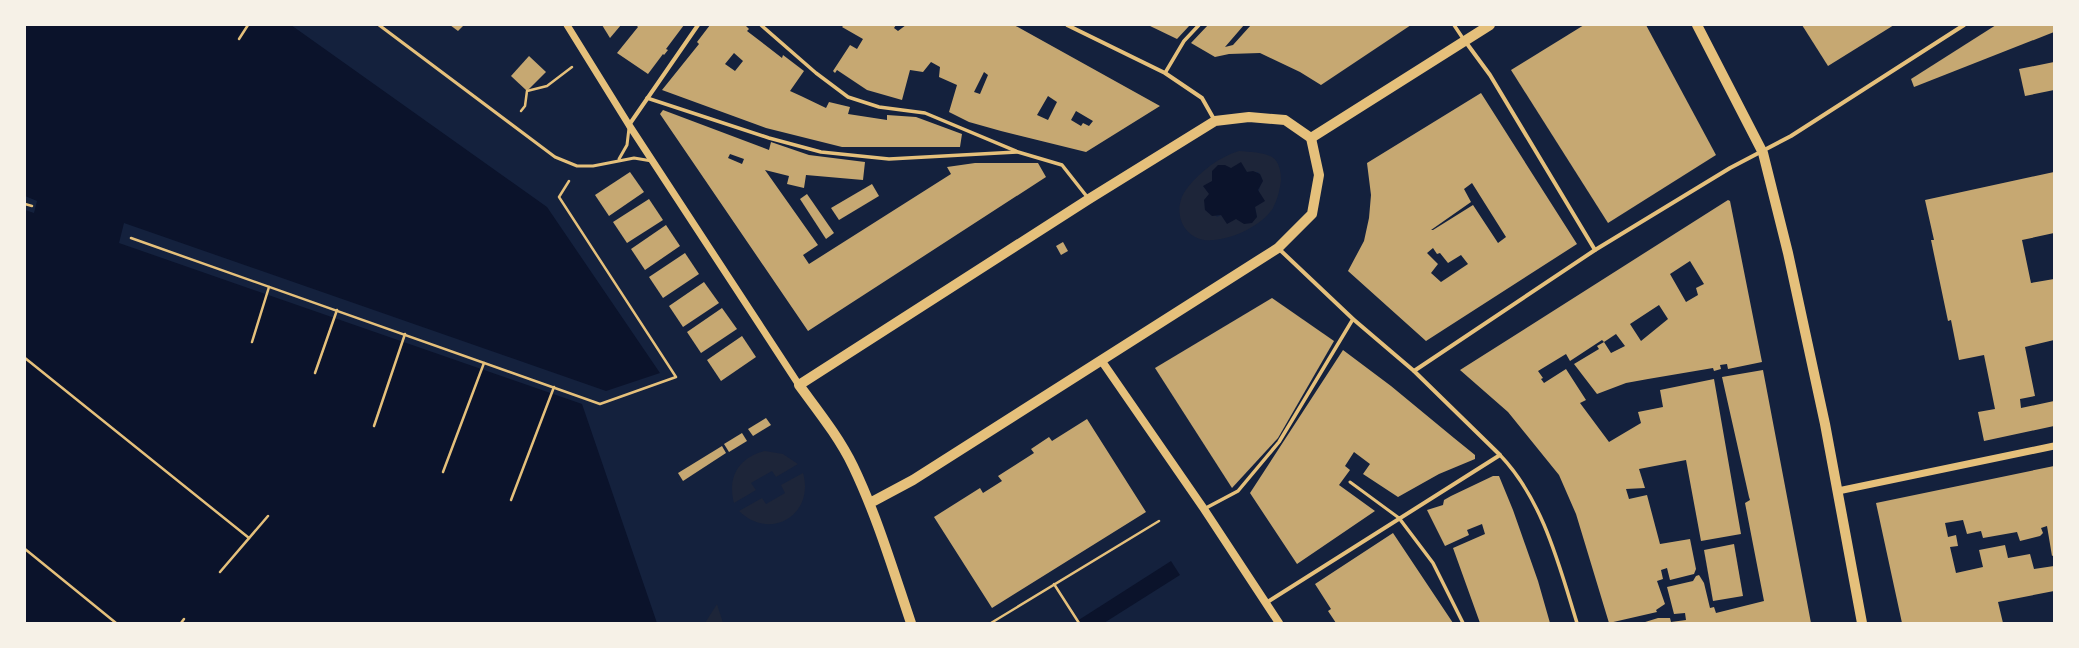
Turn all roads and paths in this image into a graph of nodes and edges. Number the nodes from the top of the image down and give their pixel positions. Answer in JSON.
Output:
{"nodes":[{"id":1,"x":248,"y":25,"type":"edge"},
{"id":2,"x":379,"y":25,"type":"edge"},
{"id":3,"x":567,"y":25,"type":"edge"},
{"id":4,"x":698,"y":25,"type":"edge"},
{"id":5,"x":761,"y":25,"type":"edge"},
{"id":6,"x":1067,"y":25,"type":"edge"},
{"id":7,"x":1199,"y":25,"type":"edge"},
{"id":8,"x":1454,"y":25,"type":"edge"},
{"id":9,"x":1490,"y":25,"type":"edge"},
{"id":10,"x":1697,"y":25,"type":"edge"},
{"id":11,"x":1964,"y":25,"type":"edge"},
{"id":12,"x":239,"y":39,"type":"dead end"},
{"id":13,"x":1464,"y":40,"type":"junction"},
{"id":14,"x":567,"y":70,"type":"dead end"},
{"id":15,"x":1165,"y":73,"type":"junction"},
{"id":16,"x":647,"y":98,"type":"junction"},
{"id":17,"x":1215,"y":121,"type":"junction"},
{"id":18,"x":510,"y":124,"type":"junction"},
{"id":19,"x":629,"y":125,"type":"junction"},
{"id":20,"x":1311,"y":138,"type":"junction"},
{"id":21,"x":1018,"y":152,"type":"junction"},
{"id":22,"x":1763,"y":152,"type":"junction"},
{"id":23,"x":618,"y":160,"type":"junction"},
{"id":24,"x":654,"y":162,"type":"junction"},
{"id":25,"x":577,"y":166,"type":"junction"},
{"id":26,"x":1089,"y":199,"type":"junction"},
{"id":27,"x":25,"y":204,"type":"edge"},
{"id":28,"x":32,"y":206,"type":"dead end"},
{"id":29,"x":131,"y":238,"type":"dead end"},
{"id":30,"x":1278,"y":248,"type":"junction"},
{"id":31,"x":1595,"y":250,"type":"junction"},
{"id":32,"x":269,"y":286,"type":"junction"},
{"id":33,"x":337,"y":310,"type":"junction"},
{"id":34,"x":1353,"y":319,"type":"junction"},
{"id":35,"x":405,"y":334,"type":"junction"},
{"id":36,"x":252,"y":342,"type":"dead end"},
{"id":37,"x":25,"y":358,"type":"edge"},
{"id":38,"x":1101,"y":360,"type":"junction"},
{"id":39,"x":484,"y":362,"type":"junction"},
{"id":40,"x":1414,"y":371,"type":"junction"},
{"id":41,"x":315,"y":373,"type":"dead end"},
{"id":42,"x":799,"y":385,"type":"junction"},
{"id":43,"x":554,"y":387,"type":"junction"},
{"id":44,"x":374,"y":426,"type":"dead end"},
{"id":45,"x":2054,"y":446,"type":"edge"},
{"id":46,"x":1500,"y":455,"type":"junction"},
{"id":47,"x":443,"y":472,"type":"dead end"},
{"id":48,"x":1350,"y":482,"type":"dead end"},
{"id":49,"x":1838,"y":491,"type":"junction"},
{"id":50,"x":511,"y":500,"type":"dead end"},
{"id":51,"x":870,"y":503,"type":"junction"},
{"id":52,"x":1204,"y":509,"type":"junction"},
{"id":53,"x":268,"y":516,"type":"dead end"},
{"id":54,"x":1399,"y":518,"type":"junction"},
{"id":55,"x":1159,"y":522,"type":"dead end"},
{"id":56,"x":249,"y":538,"type":"junction"},
{"id":57,"x":25,"y":549,"type":"edge"},
{"id":58,"x":220,"y":572,"type":"dead end"},
{"id":59,"x":1054,"y":584,"type":"junction"},
{"id":60,"x":1266,"y":603,"type":"junction"},
{"id":61,"x":184,"y":619,"type":"dead end"},
{"id":62,"x":116,"y":623,"type":"edge"},
{"id":63,"x":181,"y":623,"type":"edge"},
{"id":64,"x":911,"y":623,"type":"edge"},
{"id":65,"x":991,"y":623,"type":"edge"},
{"id":66,"x":1079,"y":623,"type":"edge"},
{"id":67,"x":1278,"y":623,"type":"edge"},
{"id":68,"x":1463,"y":623,"type":"edge"},
{"id":69,"x":1577,"y":623,"type":"edge"},
{"id":70,"x":1862,"y":623,"type":"edge"}],
"edges":[{"from":1,"to":12,"type":"path"},
{"from":2,"to":18,"type":"lane"},
{"from":3,"to":19,"type":"street"},
{"from":4,"to":16,"type":"street"},
{"from":5,"to":21,"type":"street"},
{"from":6,"to":15,"type":"street"},
{"from":7,"to":15,"type":"street"},
{"from":8,"to":13,"type":"street"},
{"from":9,"to":13,"type":"main road"},
{"from":10,"to":22,"type":"main road"},
{"from":11,"to":22,"type":"street"},
{"from":13,"to":20,"type":"main road"},
{"from":13,"to":31,"type":"street"},
{"from":14,"to":18,"type":"path"},
{"from":15,"to":17,"type":"street"},
{"from":16,"to":19,"type":"street"},
{"from":16,"to":21,"type":"street"},
{"from":17,"to":20,"type":"main road"},
{"from":17,"to":26,"type":"main road"},
{"from":18,"to":25,"type":"lane"},
{"from":19,"to":23,"type":"lane"},
{"from":19,"to":24,"type":"street"},
{"from":20,"to":30,"type":"main road"},
{"from":21,"to":26,"type":"street"},
{"from":22,"to":31,"type":"street"},
{"from":22,"to":49,"type":"main road"},
{"from":23,"to":24,"type":"lane"},
{"from":23,"to":25,"type":"lane"},
{"from":24,"to":42,"type":"street"},
{"from":25,"to":43,"type":"path"},
{"from":26,"to":42,"type":"main road"},
{"from":27,"to":28,"type":"path"},
{"from":29,"to":32,"type":"path"},
{"from":30,"to":34,"type":"street"},
{"from":30,"to":38,"type":"main road"},
{"from":31,"to":40,"type":"street"},
{"from":32,"to":33,"type":"path"},
{"from":32,"to":36,"type":"path"},
{"from":33,"to":35,"type":"path"},
{"from":33,"to":41,"type":"path"},
{"from":34,"to":40,"type":"street"},
{"from":34,"to":52,"type":"street"},
{"from":35,"to":39,"type":"path"},
{"from":35,"to":44,"type":"path"},
{"from":37,"to":56,"type":"path"},
{"from":38,"to":51,"type":"main road"},
{"from":38,"to":52,"type":"main road"},
{"from":39,"to":43,"type":"path"},
{"from":39,"to":47,"type":"path"},
{"from":40,"to":46,"type":"street"},
{"from":42,"to":51,"type":"main road"},
{"from":43,"to":50,"type":"path"},
{"from":45,"to":49,"type":"street"},
{"from":46,"to":54,"type":"street"},
{"from":46,"to":69,"type":"street"},
{"from":48,"to":54,"type":"lane"},
{"from":49,"to":70,"type":"main road"},
{"from":51,"to":64,"type":"main road"},
{"from":52,"to":60,"type":"main road"},
{"from":53,"to":56,"type":"path"},
{"from":54,"to":60,"type":"street"},
{"from":54,"to":68,"type":"street"},
{"from":55,"to":59,"type":"path"},
{"from":56,"to":58,"type":"path"},
{"from":57,"to":62,"type":"path"},
{"from":59,"to":65,"type":"path"},
{"from":59,"to":66,"type":"path"},
{"from":60,"to":67,"type":"main road"},
{"from":61,"to":63,"type":"path"}]}
